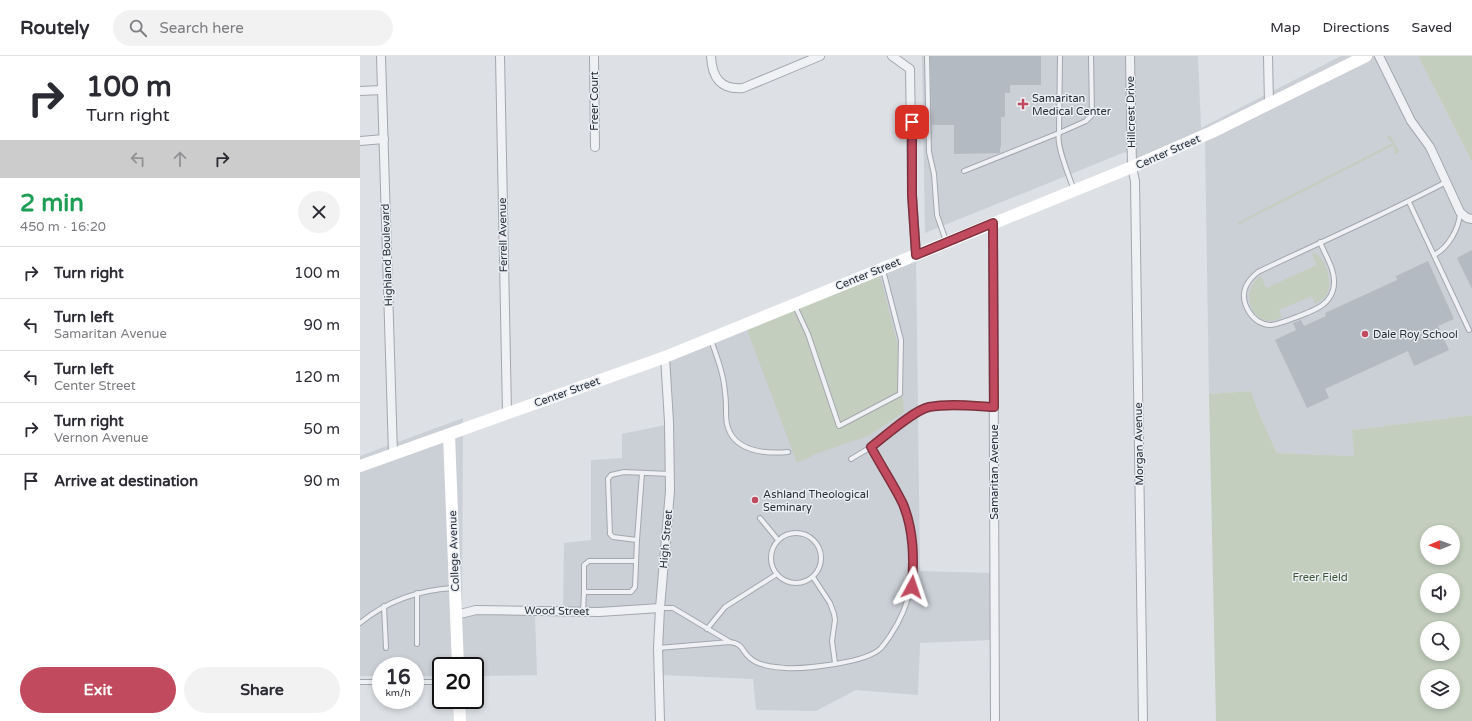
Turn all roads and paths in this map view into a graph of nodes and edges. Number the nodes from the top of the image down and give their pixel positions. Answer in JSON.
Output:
{"nodes":[{"id":1,"x":381,"y":56,"type":"edge"},
{"id":2,"x":500,"y":56,"type":"edge"},
{"id":3,"x":594,"y":56,"type":"edge"},
{"id":4,"x":711,"y":56,"type":"edge"},
{"id":5,"x":820,"y":56,"type":"edge"},
{"id":6,"x":892,"y":56,"type":"edge"},
{"id":7,"x":927,"y":56,"type":"edge"},
{"id":8,"x":1060,"y":56,"type":"edge"},
{"id":9,"x":1091,"y":56,"type":"edge"},
{"id":10,"x":1130,"y":56,"type":"edge"},
{"id":11,"x":1268,"y":56,"type":"edge"},
{"id":12,"x":1366,"y":56,"type":"edge"},
{"id":13,"x":1379,"y":56,"type":"edge"},
{"id":14,"x":360,"y":90,"type":"edge"},
{"id":15,"x":382,"y":90,"type":"junction"},
{"id":16,"x":1269,"y":104,"type":"junction"},
{"id":17,"x":1059,"y":133,"type":"junction"},
{"id":18,"x":384,"y":140,"type":"junction"},
{"id":19,"x":360,"y":141,"type":"edge"},
{"id":20,"x":595,"y":147,"type":"dead end"},
{"id":21,"x":1132,"y":168,"type":"junction"},
{"id":22,"x":964,"y":171,"type":"dead end"},
{"id":23,"x":1446,"y":182,"type":"junction"},
{"id":24,"x":1074,"y":191,"type":"junction"},
{"id":25,"x":1409,"y":202,"type":"junction"},
{"id":26,"x":1460,"y":212,"type":"junction"},
{"id":27,"x":1472,"y":219,"type":"edge"},
{"id":28,"x":993,"y":223,"type":"junction"},
{"id":29,"x":946,"y":242,"type":"junction"},
{"id":30,"x":1320,"y":242,"type":"junction"},
{"id":31,"x":916,"y":255,"type":"junction"},
{"id":32,"x":1434,"y":255,"type":"junction"},
{"id":33,"x":883,"y":268,"type":"junction"},
{"id":34,"x":794,"y":304,"type":"junction"},
{"id":35,"x":1469,"y":330,"type":"dead end"},
{"id":36,"x":710,"y":338,"type":"junction"},
{"id":37,"x":665,"y":357,"type":"junction"},
{"id":38,"x":994,"y":407,"type":"junction"},
{"id":39,"x":507,"y":413,"type":"junction"},
{"id":40,"x":449,"y":435,"type":"junction"},
{"id":41,"x":871,"y":447,"type":"junction"},
{"id":42,"x":788,"y":452,"type":"dead end"},
{"id":43,"x":393,"y":454,"type":"junction"},
{"id":44,"x":851,"y":459,"type":"dead end"},
{"id":45,"x":360,"y":466,"type":"edge"},
{"id":46,"x":642,"y":473,"type":"junction"},
{"id":47,"x":670,"y":474,"type":"junction"},
{"id":48,"x":760,"y":518,"type":"dead end"},
{"id":49,"x":637,"y":540,"type":"junction"},
{"id":50,"x":778,"y":540,"type":"junction"},
{"id":51,"x":636,"y":561,"type":"junction"},
{"id":52,"x":777,"y":574,"type":"junction"},
{"id":53,"x":813,"y":577,"type":"junction"},
{"id":54,"x":455,"y":588,"type":"junction"},
{"id":55,"x":584,"y":592,"type":"junction"},
{"id":56,"x":417,"y":593,"type":"junction"},
{"id":57,"x":384,"y":606,"type":"junction"},
{"id":58,"x":660,"y":608,"type":"junction"},
{"id":59,"x":583,"y":612,"type":"junction"},
{"id":60,"x":456,"y":615,"type":"junction"},
{"id":61,"x":360,"y":623,"type":"edge"},
{"id":62,"x":707,"y":629,"type":"junction"},
{"id":63,"x":730,"y":642,"type":"junction"},
{"id":64,"x":417,"y":644,"type":"dead end"},
{"id":65,"x":386,"y":648,"type":"dead end"},
{"id":66,"x":658,"y":648,"type":"junction"},
{"id":67,"x":458,"y":657,"type":"edge"},
{"id":68,"x":835,"y":663,"type":"junction"},
{"id":69,"x":360,"y":682,"type":"edge"},
{"id":70,"x":372,"y":682,"type":"edge"},
{"id":71,"x":459,"y":709,"type":"edge"},
{"id":72,"x":460,"y":721,"type":"edge"},
{"id":73,"x":660,"y":721,"type":"edge"},
{"id":74,"x":995,"y":721,"type":"edge"},
{"id":75,"x":1143,"y":721,"type":"edge"}],
"edges":[{"from":1,"to":15,"type":"street","name":"Highland Boulevard"},
{"from":2,"to":39,"type":"street","name":"Ferrell Avenue"},
{"from":3,"to":20,"type":"street","name":"Freer Court"},
{"from":4,"to":5,"type":"street"},
{"from":6,"to":31,"type":"street"},
{"from":7,"to":29,"type":"lane"},
{"from":8,"to":17,"type":"lane"},
{"from":9,"to":17,"type":"lane"},
{"from":10,"to":21,"type":"street","name":"Hillcrest Drive"},
{"from":11,"to":16,"type":"street"},
{"from":12,"to":16,"type":"main road","name":"Center Street"},
{"from":13,"to":23,"type":"street"},
{"from":14,"to":15,"type":"street"},
{"from":15,"to":18,"type":"street","name":"Highland Boulevard"},
{"from":16,"to":21,"type":"main road","name":"Center Street"},
{"from":17,"to":22,"type":"lane"},
{"from":17,"to":24,"type":"lane"},
{"from":18,"to":19,"type":"street"},
{"from":18,"to":43,"type":"street","name":"Highland Boulevard"},
{"from":21,"to":24,"type":"main road","name":"Center Street"},
{"from":21,"to":75,"type":"street","name":"Morgan Avenue"},
{"from":23,"to":25,"type":"lane"},
{"from":23,"to":26,"type":"street"},
{"from":24,"to":28,"type":"main road","name":"Center Street"},
{"from":25,"to":30,"type":"lane"},
{"from":25,"to":32,"type":"lane"},
{"from":26,"to":27,"type":"street"},
{"from":26,"to":32,"type":"lane"},
{"from":28,"to":29,"type":"main road","name":"Center Street"},
{"from":28,"to":38,"type":"street","name":"Samaritan Avenue"},
{"from":29,"to":31,"type":"main road","name":"Center Street"},
{"from":30,"to":30,"type":"lane"},
{"from":31,"to":33,"type":"main road","name":"Center Street"},
{"from":32,"to":35,"type":"lane"},
{"from":33,"to":34,"type":"main road","name":"Center Street"},
{"from":33,"to":34,"type":"lane"},
{"from":34,"to":36,"type":"main road","name":"Center Street"},
{"from":36,"to":37,"type":"main road","name":"Center Street"},
{"from":36,"to":42,"type":"lane"},
{"from":37,"to":39,"type":"main road","name":"Center Street"},
{"from":37,"to":47,"type":"street","name":"High Street"},
{"from":38,"to":41,"type":"lane"},
{"from":38,"to":74,"type":"street","name":"Samaritan Avenue"},
{"from":39,"to":40,"type":"main road","name":"Center Street"},
{"from":40,"to":43,"type":"main road","name":"Center Street"},
{"from":40,"to":54,"type":"main road","name":"College Avenue"},
{"from":41,"to":44,"type":"lane"},
{"from":41,"to":68,"type":"lane"},
{"from":43,"to":45,"type":"main road","name":"Center Street"},
{"from":46,"to":47,"type":"lane"},
{"from":46,"to":49,"type":"lane"},
{"from":46,"to":49,"type":"lane"},
{"from":47,"to":58,"type":"street","name":"High Street"},
{"from":48,"to":50,"type":"lane"},
{"from":49,"to":51,"type":"lane"},
{"from":50,"to":52,"type":"lane"},
{"from":50,"to":53,"type":"lane"},
{"from":51,"to":55,"type":"lane"},
{"from":51,"to":55,"type":"lane"},
{"from":52,"to":53,"type":"lane"},
{"from":52,"to":62,"type":"lane"},
{"from":53,"to":68,"type":"lane"},
{"from":54,"to":56,"type":"lane"},
{"from":54,"to":60,"type":"main road","name":"College Avenue"},
{"from":55,"to":59,"type":"lane"},
{"from":56,"to":57,"type":"lane"},
{"from":56,"to":64,"type":"lane"},
{"from":57,"to":61,"type":"lane"},
{"from":57,"to":65,"type":"lane"},
{"from":58,"to":59,"type":"street","name":"Wood Street"},
{"from":58,"to":62,"type":"lane"},
{"from":58,"to":66,"type":"street","name":"High Street"},
{"from":59,"to":60,"type":"street","name":"Wood Street"},
{"from":60,"to":67,"type":"main road","name":"College Avenue"},
{"from":62,"to":63,"type":"lane"},
{"from":63,"to":66,"type":"lane"},
{"from":63,"to":68,"type":"lane"},
{"from":66,"to":73,"type":"street","name":"High Street"},
{"from":69,"to":70,"type":"lane"},
{"from":71,"to":72,"type":"main road"}]}
